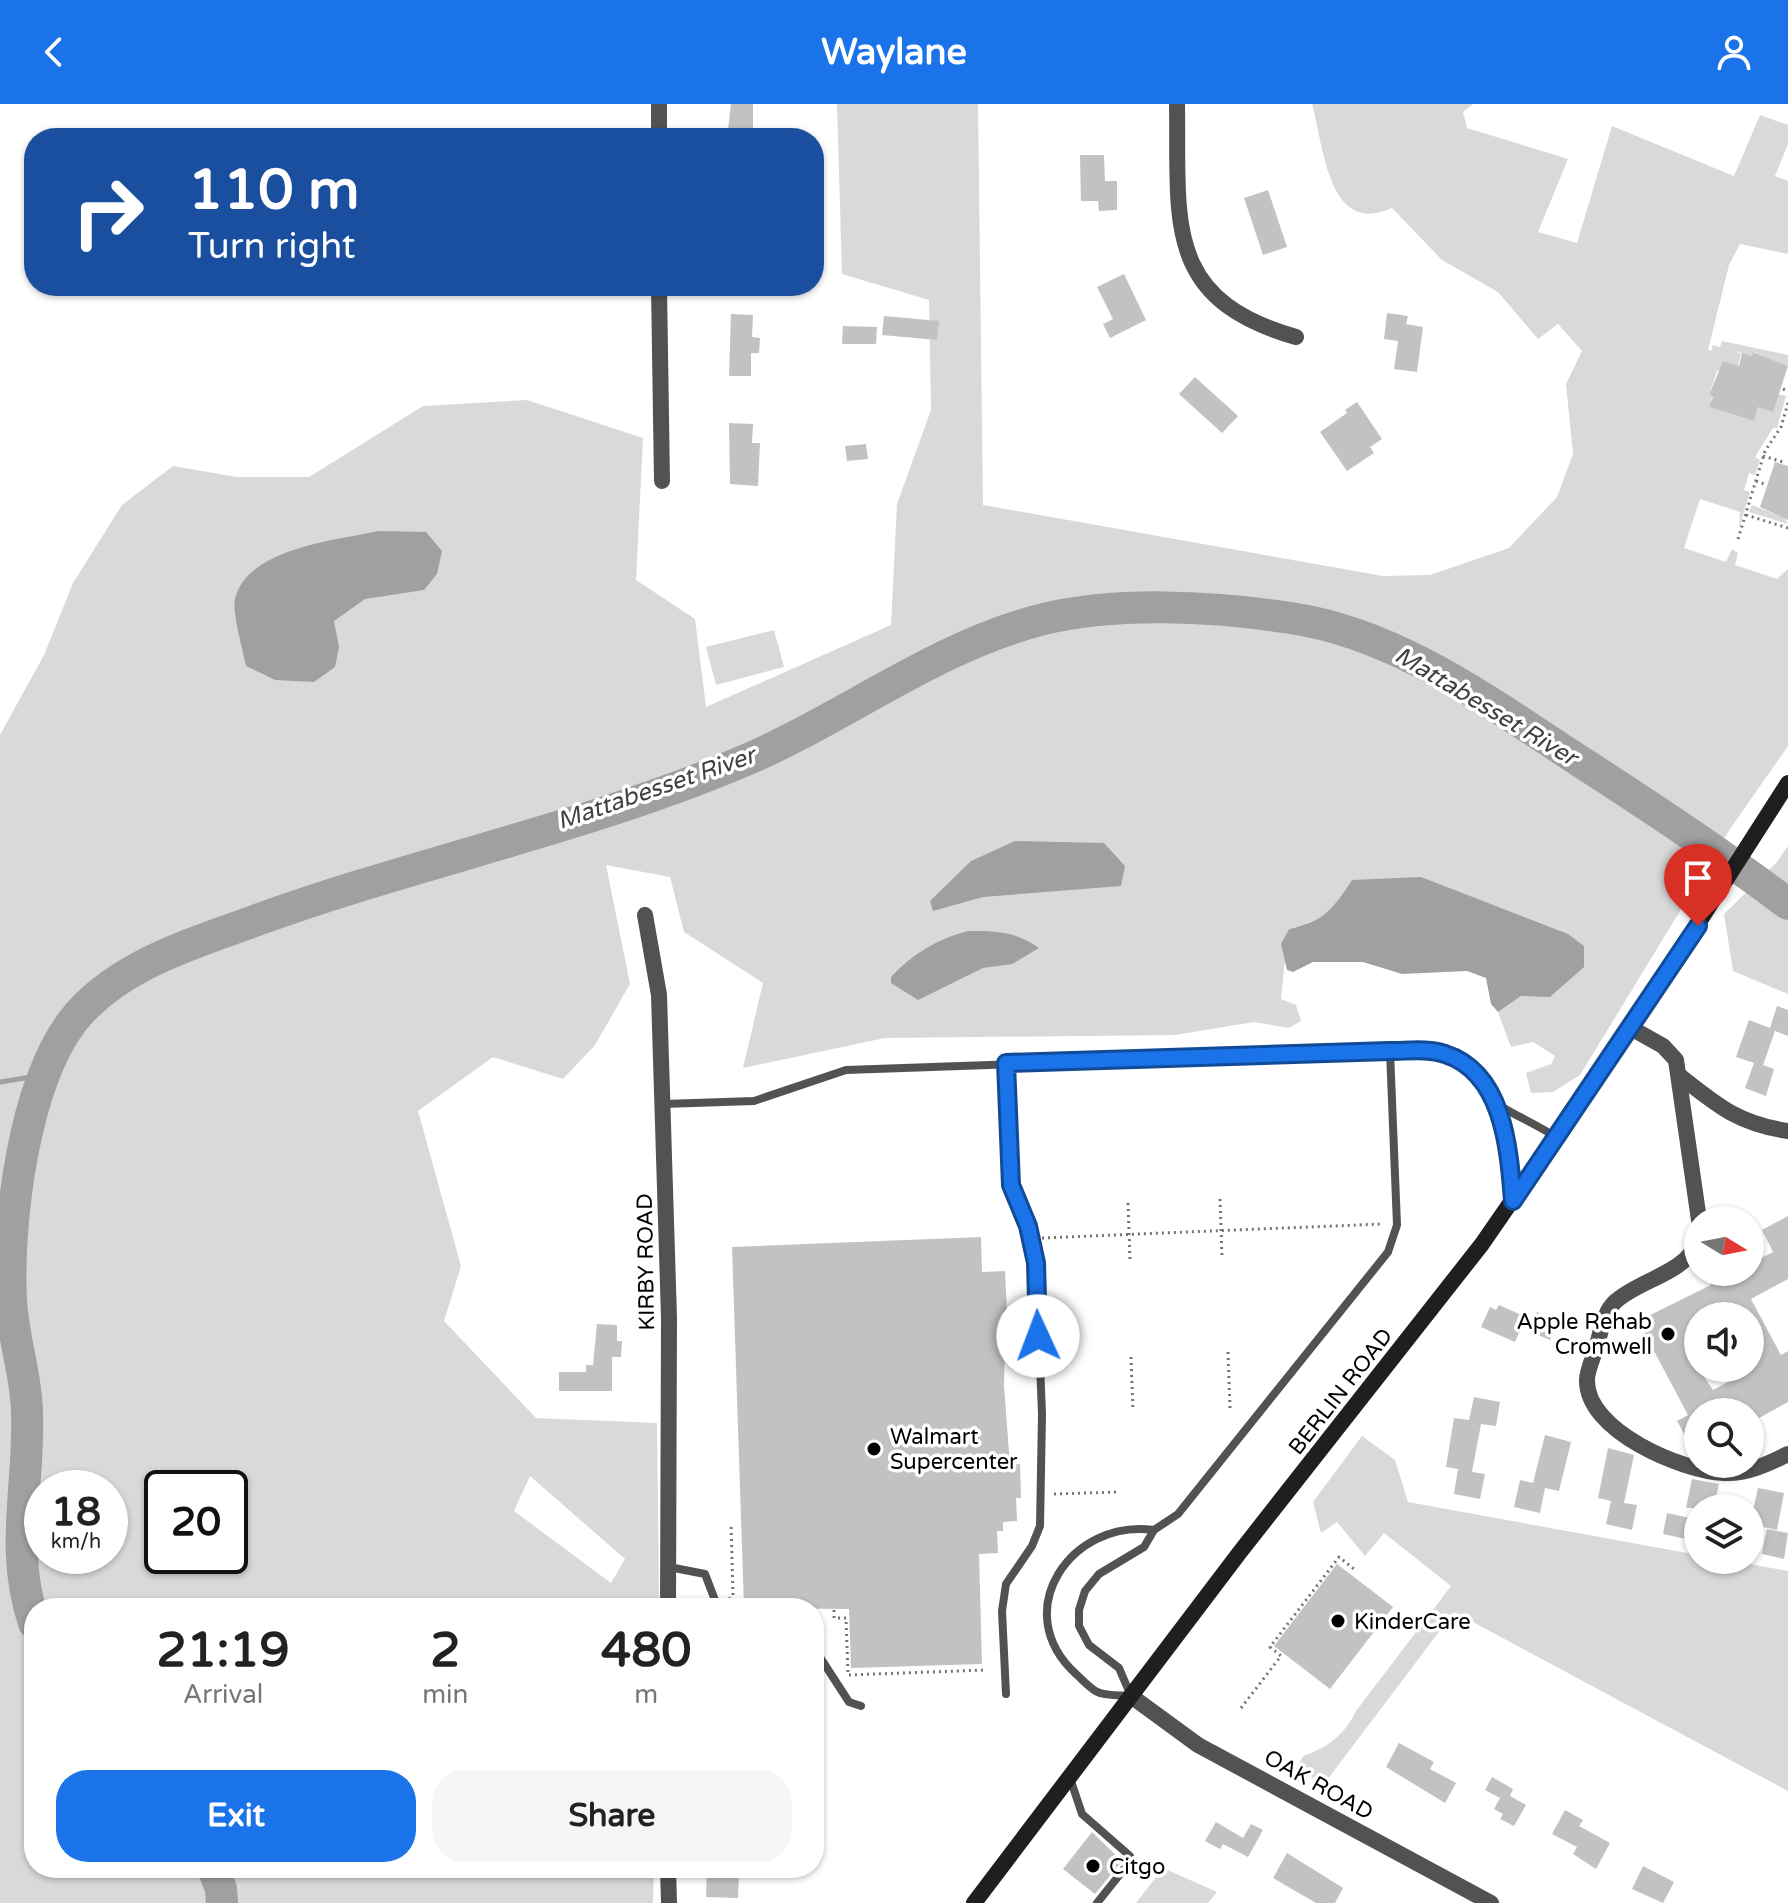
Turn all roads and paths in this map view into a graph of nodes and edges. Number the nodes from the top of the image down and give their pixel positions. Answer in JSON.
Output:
{"nodes":[{"id":1,"x":659,"y":104,"type":"edge"},
{"id":2,"x":1177,"y":104,"type":"edge"},
{"id":3,"x":659,"y":128,"type":"edge"},
{"id":4,"x":659,"y":296,"type":"edge"},
{"id":5,"x":1296,"y":337,"type":"dead end"},
{"id":6,"x":1788,"y":403,"type":"edge"},
{"id":7,"x":1786,"y":417,"type":"edge"},
{"id":8,"x":1763,"y":456,"type":"junction"},
{"id":9,"x":1783,"y":462,"type":"dead end"},
{"id":10,"x":662,"y":481,"type":"dead end"},
{"id":11,"x":1755,"y":481,"type":"junction"},
{"id":12,"x":1767,"y":485,"type":"dead end"},
{"id":13,"x":1745,"y":515,"type":"junction"},
{"id":14,"x":1788,"y":528,"type":"edge"},
{"id":15,"x":1738,"y":539,"type":"dead end"},
{"id":16,"x":1788,"y":783,"type":"edge"},
{"id":17,"x":645,"y":915,"type":"dead end"},
{"id":18,"x":1631,"y":1028,"type":"junction"},
{"id":19,"x":1390,"y":1051,"type":"junction"},
{"id":20,"x":1006,"y":1063,"type":"junction"},
{"id":21,"x":1680,"y":1076,"type":"junction"},
{"id":22,"x":662,"y":1104,"type":"junction"},
{"id":23,"x":1500,"y":1106,"type":"junction"},
{"id":24,"x":1788,"y":1131,"type":"edge"},
{"id":25,"x":1557,"y":1138,"type":"junction"},
{"id":26,"x":1220,"y":1199,"type":"dead end"},
{"id":27,"x":1513,"y":1201,"type":"junction"},
{"id":28,"x":1128,"y":1203,"type":"dead end"},
{"id":29,"x":1697,"y":1206,"type":"edge"},
{"id":30,"x":1382,"y":1224,"type":"dead end"},
{"id":31,"x":1221,"y":1230,"type":"junction"},
{"id":32,"x":1129,"y":1234,"type":"junction"},
{"id":33,"x":1042,"y":1238,"type":"dead end"},
{"id":34,"x":1222,"y":1257,"type":"dead end"},
{"id":35,"x":1130,"y":1260,"type":"dead end"},
{"id":36,"x":1684,"y":1262,"type":"edge"},
{"id":37,"x":1228,"y":1352,"type":"dead end"},
{"id":38,"x":1131,"y":1357,"type":"dead end"},
{"id":39,"x":1230,"y":1408,"type":"dead end"},
{"id":40,"x":1133,"y":1411,"type":"dead end"},
{"id":41,"x":1788,"y":1454,"type":"edge"},
{"id":42,"x":1118,"y":1492,"type":"dead end"},
{"id":43,"x":1053,"y":1494,"type":"dead end"},
{"id":44,"x":731,"y":1523,"type":"dead end"},
{"id":45,"x":1154,"y":1530,"type":"junction"},
{"id":46,"x":669,"y":1567,"type":"junction"},
{"id":47,"x":1354,"y":1569,"type":"dead end"},
{"id":48,"x":668,"y":1598,"type":"edge"},
{"id":49,"x":714,"y":1598,"type":"edge"},
{"id":50,"x":731,"y":1598,"type":"edge"},
{"id":51,"x":834,"y":1610,"type":"dead end"},
{"id":52,"x":824,"y":1663,"type":"edge"},
{"id":53,"x":985,"y":1670,"type":"dead end"},
{"id":54,"x":1006,"y":1694,"type":"dead end"},
{"id":55,"x":1131,"y":1696,"type":"junction"},
{"id":56,"x":861,"y":1706,"type":"dead end"},
{"id":57,"x":1241,"y":1708,"type":"dead end"},
{"id":58,"x":1070,"y":1778,"type":"junction"},
{"id":59,"x":668,"y":1878,"type":"edge"},
{"id":60,"x":669,"y":1903,"type":"edge"},
{"id":61,"x":974,"y":1903,"type":"edge"},
{"id":62,"x":1097,"y":1903,"type":"edge"},
{"id":63,"x":1491,"y":1903,"type":"edge"}],
"edges":[{"from":1,"to":3,"type":"street"},
{"from":2,"to":5,"type":"street"},
{"from":4,"to":10,"type":"street"},
{"from":6,"to":7,"type":"path"},
{"from":7,"to":8,"type":"path"},
{"from":8,"to":9,"type":"path"},
{"from":8,"to":11,"type":"path"},
{"from":11,"to":12,"type":"path"},
{"from":11,"to":13,"type":"path"},
{"from":13,"to":14,"type":"path"},
{"from":13,"to":15,"type":"path"},
{"from":16,"to":18,"type":"main road","name":"BERLIN ROAD"},
{"from":17,"to":22,"type":"street","name":"KIRBY ROAD"},
{"from":18,"to":21,"type":"street"},
{"from":18,"to":25,"type":"main road","name":"BERLIN ROAD"},
{"from":19,"to":20,"type":"lane"},
{"from":19,"to":23,"type":"lane"},
{"from":19,"to":45,"type":"lane"},
{"from":20,"to":22,"type":"lane"},
{"from":20,"to":54,"type":"lane"},
{"from":21,"to":24,"type":"street"},
{"from":21,"to":29,"type":"street"},
{"from":22,"to":46,"type":"street","name":"KIRBY ROAD"},
{"from":23,"to":25,"type":"lane"},
{"from":23,"to":27,"type":"lane"},
{"from":25,"to":27,"type":"main road","name":"BERLIN ROAD"},
{"from":26,"to":31,"type":"path"},
{"from":27,"to":55,"type":"main road","name":"BERLIN ROAD"},
{"from":28,"to":32,"type":"path"},
{"from":30,"to":31,"type":"path"},
{"from":31,"to":32,"type":"path"},
{"from":31,"to":34,"type":"path"},
{"from":32,"to":33,"type":"path"},
{"from":32,"to":35,"type":"path"},
{"from":36,"to":41,"type":"street"},
{"from":37,"to":39,"type":"path"},
{"from":38,"to":40,"type":"path"},
{"from":42,"to":43,"type":"path"},
{"from":44,"to":50,"type":"path"},
{"from":45,"to":55,"type":"lane"},
{"from":45,"to":55,"type":"lane"},
{"from":46,"to":48,"type":"street","name":"KIRBY ROAD"},
{"from":46,"to":49,"type":"lane"},
{"from":47,"to":57,"type":"path"},
{"from":51,"to":53,"type":"path"},
{"from":52,"to":56,"type":"lane"},
{"from":55,"to":58,"type":"main road","name":"BERLIN ROAD"},
{"from":55,"to":63,"type":"street","name":"OAK ROAD"},
{"from":58,"to":61,"type":"main road","name":"BERLIN ROAD"},
{"from":58,"to":62,"type":"lane"},
{"from":59,"to":60,"type":"street"}]}
